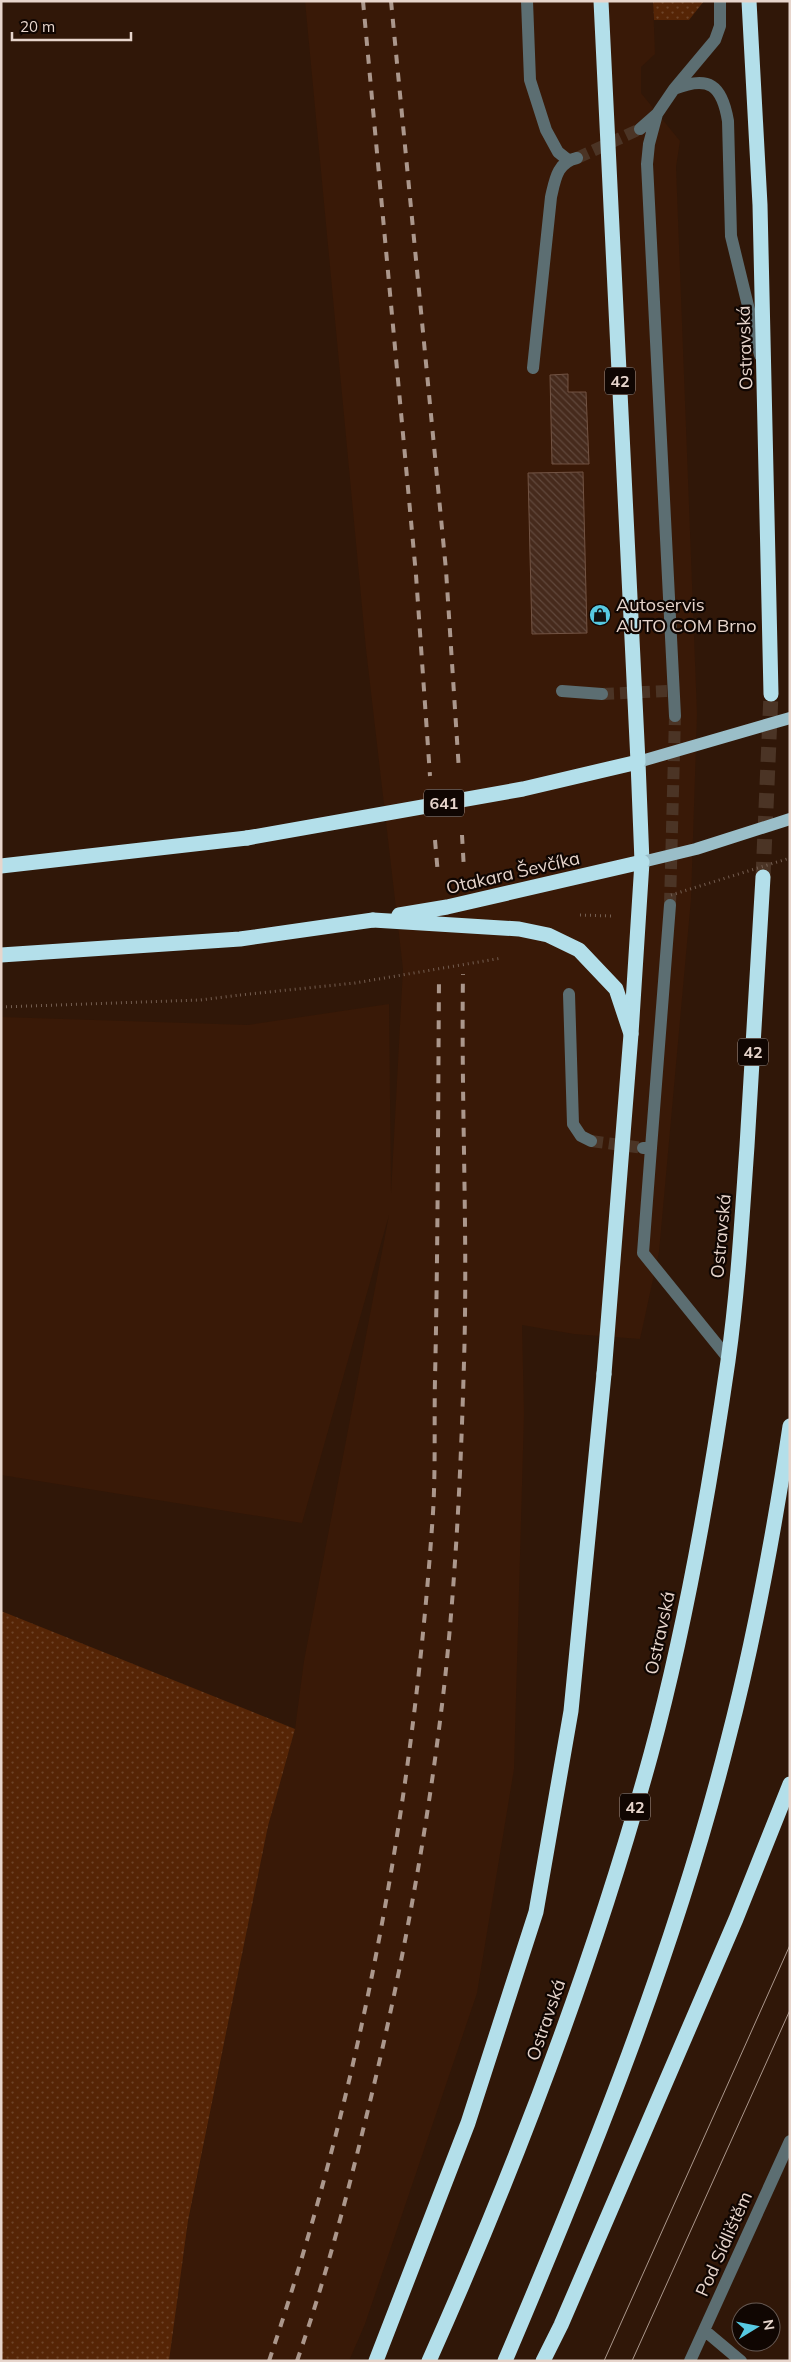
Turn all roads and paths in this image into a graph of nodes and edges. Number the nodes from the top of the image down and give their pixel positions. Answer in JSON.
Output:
{"nodes":[{"id":1,"x":527,"y":1,"type":"edge"},
{"id":2,"x":601,"y":1,"type":"edge"},
{"id":3,"x":720,"y":1,"type":"edge"},
{"id":4,"x":749,"y":1,"type":"edge"},
{"id":5,"x":674,"y":89,"type":"junction"},
{"id":6,"x":658,"y":114,"type":"junction"},
{"id":7,"x":640,"y":129,"type":"tunnel mouth"},
{"id":8,"x":533,"y":368,"type":"dead end"},
{"id":9,"x":765,"y":377,"type":"junction"},
{"id":10,"x":562,"y":691,"type":"dead end"},
{"id":11,"x":602,"y":694,"type":"tunnel mouth"},
{"id":12,"x":771,"y":694,"type":"tunnel mouth"},
{"id":13,"x":675,"y":716,"type":"tunnel mouth"},
{"id":14,"x":790,"y":718,"type":"edge"},
{"id":15,"x":638,"y":762,"type":"junction"},
{"id":16,"x":790,"y":819,"type":"edge"},
{"id":17,"x":790,"y":858,"type":"edge"},
{"id":18,"x":642,"y":862,"type":"junction"},
{"id":19,"x":1,"y":866,"type":"edge"},
{"id":20,"x":763,"y":877,"type":"tunnel mouth"},
{"id":21,"x":670,"y":900,"type":"joint"},
{"id":22,"x":580,"y":915,"type":"dead end"},
{"id":23,"x":617,"y":916,"type":"dead end"},
{"id":24,"x":373,"y":920,"type":"junction"},
{"id":25,"x":1,"y":955,"type":"edge"},
{"id":26,"x":512,"y":959,"type":"dead end"},
{"id":27,"x":569,"y":994,"type":"dead end"},
{"id":28,"x":1,"y":1007,"type":"edge"},
{"id":29,"x":631,"y":1034,"type":"junction"},
{"id":30,"x":591,"y":1141,"type":"tunnel mouth"},
{"id":31,"x":728,"y":1358,"type":"junction"},
{"id":32,"x":790,"y":1426,"type":"edge"},
{"id":33,"x":790,"y":1784,"type":"edge"},
{"id":34,"x":790,"y":2141,"type":"edge"},
{"id":35,"x":704,"y":2330,"type":"junction"},
{"id":36,"x":376,"y":2361,"type":"edge"},
{"id":37,"x":429,"y":2361,"type":"edge"},
{"id":38,"x":505,"y":2361,"type":"edge"},
{"id":39,"x":543,"y":2361,"type":"edge"},
{"id":40,"x":690,"y":2361,"type":"edge"},
{"id":41,"x":741,"y":2361,"type":"edge"}],
"edges":[{"from":1,"to":8,"type":"street"},
{"from":2,"to":15,"type":"highway","number":"42","bridge":true},
{"from":3,"to":5,"type":"street"},
{"from":4,"to":9,"type":"highway","name":"Ostravská"},
{"from":5,"to":6,"type":"street"},
{"from":5,"to":9,"type":"street"},
{"from":6,"to":7,"type":"street"},
{"from":6,"to":13,"type":"street"},
{"from":9,"to":12,"type":"highway","name":"Ostravská"},
{"from":10,"to":11,"type":"street"},
{"from":14,"to":15,"type":"main road","bridge":true},
{"from":15,"to":18,"type":"highway","number":"42"},
{"from":15,"to":19,"type":"highway","number":"641","bridge":true},
{"from":16,"to":18,"type":"main road","name":"Otakara Ševčíka","bridge":true},
{"from":17,"to":21,"type":"path","bridge":true},
{"from":18,"to":24,"type":"highway","name":"Otakara Ševčíka","bridge":true},
{"from":18,"to":29,"type":"highway","number":"42","bridge":true},
{"from":20,"to":31,"type":"highway","name":"Ostravská","number":"42"},
{"from":21,"to":31,"type":"street"},
{"from":22,"to":23,"type":"path"},
{"from":24,"to":25,"type":"highway","name":"Otakara Ševčíka"},
{"from":24,"to":29,"type":"highway","bridge":true},
{"from":26,"to":28,"type":"path","bridge":true},
{"from":27,"to":30,"type":"street"},
{"from":29,"to":36,"type":"highway","number":"42","bridge":true},
{"from":31,"to":37,"type":"highway","name":"Ostravská","number":"42"},
{"from":32,"to":38,"type":"highway"},
{"from":33,"to":39,"type":"highway"},
{"from":34,"to":35,"type":"street","name":"Pod Sídlištěm"},
{"from":35,"to":40,"type":"street","name":"Pod Sídlištěm"},
{"from":35,"to":41,"type":"street"}]}
